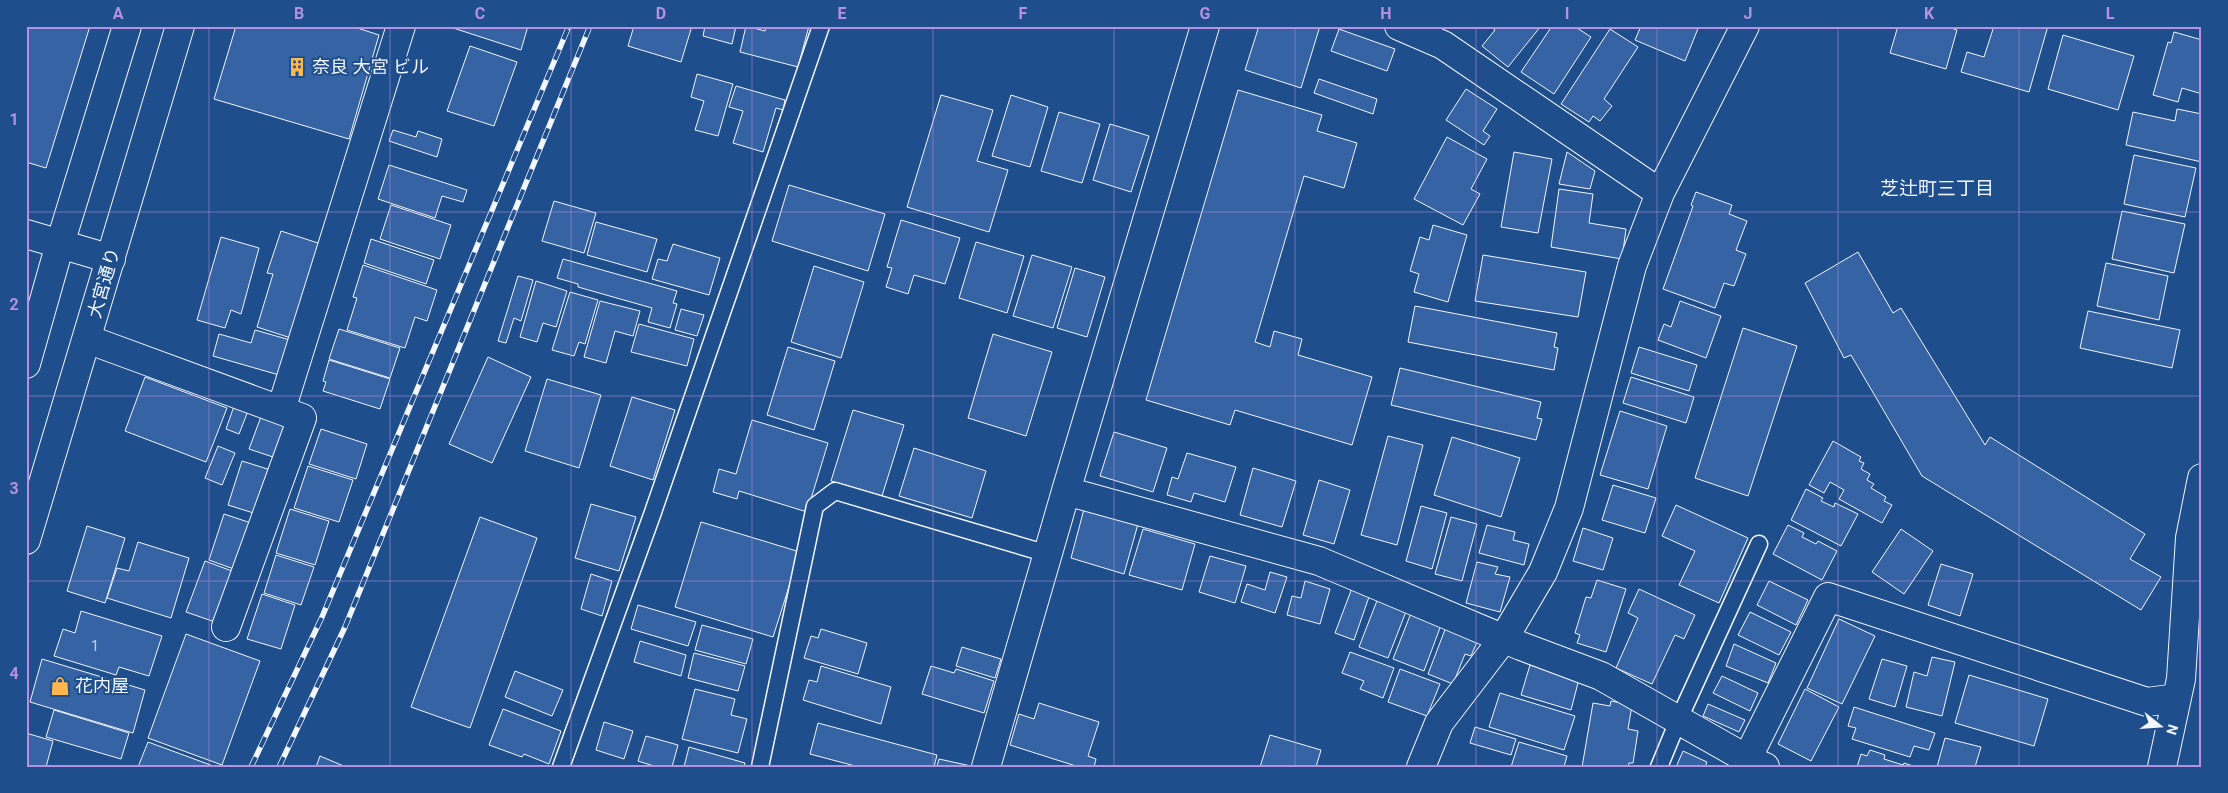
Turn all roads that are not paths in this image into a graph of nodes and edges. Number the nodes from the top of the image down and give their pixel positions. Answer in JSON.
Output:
{"nodes":[{"id":1,"x":127,"y":26,"type":"edge"},
{"id":2,"x":180,"y":26,"type":"edge"},
{"id":3,"x":400,"y":26,"type":"edge"},
{"id":4,"x":821,"y":26,"type":"edge"},
{"id":5,"x":1204,"y":26,"type":"edge"},
{"id":6,"x":1399,"y":26,"type":"edge"},
{"id":7,"x":1745,"y":26,"type":"edge"},
{"id":8,"x":1660,"y":193,"type":"junction"},
{"id":9,"x":26,"y":234,"type":"edge"},
{"id":10,"x":60,"y":244,"type":"junction"},
{"id":11,"x":110,"y":259,"type":"junction"},
{"id":12,"x":87,"y":339,"type":"junction"},
{"id":13,"x":26,"y":364,"type":"edge"},
{"id":14,"x":280,"y":410,"type":"junction"},
{"id":15,"x":2202,"y":478,"type":"edge"},
{"id":16,"x":1066,"y":491,"type":"junction"},
{"id":17,"x":26,"y":540,"type":"edge"},
{"id":18,"x":1759,"y":544,"type":"dead end"},
{"id":19,"x":1048,"y":554,"type":"junction"},
{"id":20,"x":226,"y":627,"type":"dead end"},
{"id":21,"x":1504,"y":638,"type":"junction"},
{"id":22,"x":2177,"y":698,"type":"junction"},
{"id":23,"x":1678,"y":721,"type":"junction"},
{"id":24,"x":1756,"y":763,"type":"edge"},
{"id":25,"x":564,"y":766,"type":"edge"},
{"id":26,"x":760,"y":767,"type":"edge"},
{"id":27,"x":986,"y":767,"type":"edge"},
{"id":28,"x":1421,"y":767,"type":"edge"},
{"id":29,"x":1659,"y":767,"type":"edge"},
{"id":30,"x":2162,"y":767,"type":"edge"}],
"edges":[{"from":1,"to":10,"type":"main road"},
{"from":2,"to":11,"type":"main road","name":"大宮通り"},
{"from":3,"to":14,"type":"main road"},
{"from":4,"to":25,"type":"lane"},
{"from":5,"to":16,"type":"main road"},
{"from":6,"to":8,"type":"main road"},
{"from":7,"to":8,"type":"main road"},
{"from":8,"to":21,"type":"main road"},
{"from":9,"to":10,"type":"main road"},
{"from":10,"to":11,"type":"main road"},
{"from":10,"to":13,"type":"main road"},
{"from":11,"to":12,"type":"main road","name":"大宮通り"},
{"from":12,"to":14,"type":"main road"},
{"from":12,"to":17,"type":"main road","name":"大宮通り"},
{"from":14,"to":20,"type":"main road"},
{"from":15,"to":22,"type":"main road"},
{"from":16,"to":19,"type":"main road"},
{"from":16,"to":21,"type":"main road"},
{"from":18,"to":23,"type":"lane"},
{"from":19,"to":26,"type":"lane"},
{"from":19,"to":27,"type":"main road"},
{"from":21,"to":23,"type":"main road"},
{"from":21,"to":28,"type":"main road"},
{"from":22,"to":24,"type":"main road"},
{"from":22,"to":30,"type":"main road"},
{"from":23,"to":24,"type":"main road"},
{"from":23,"to":29,"type":"lane"}]}
